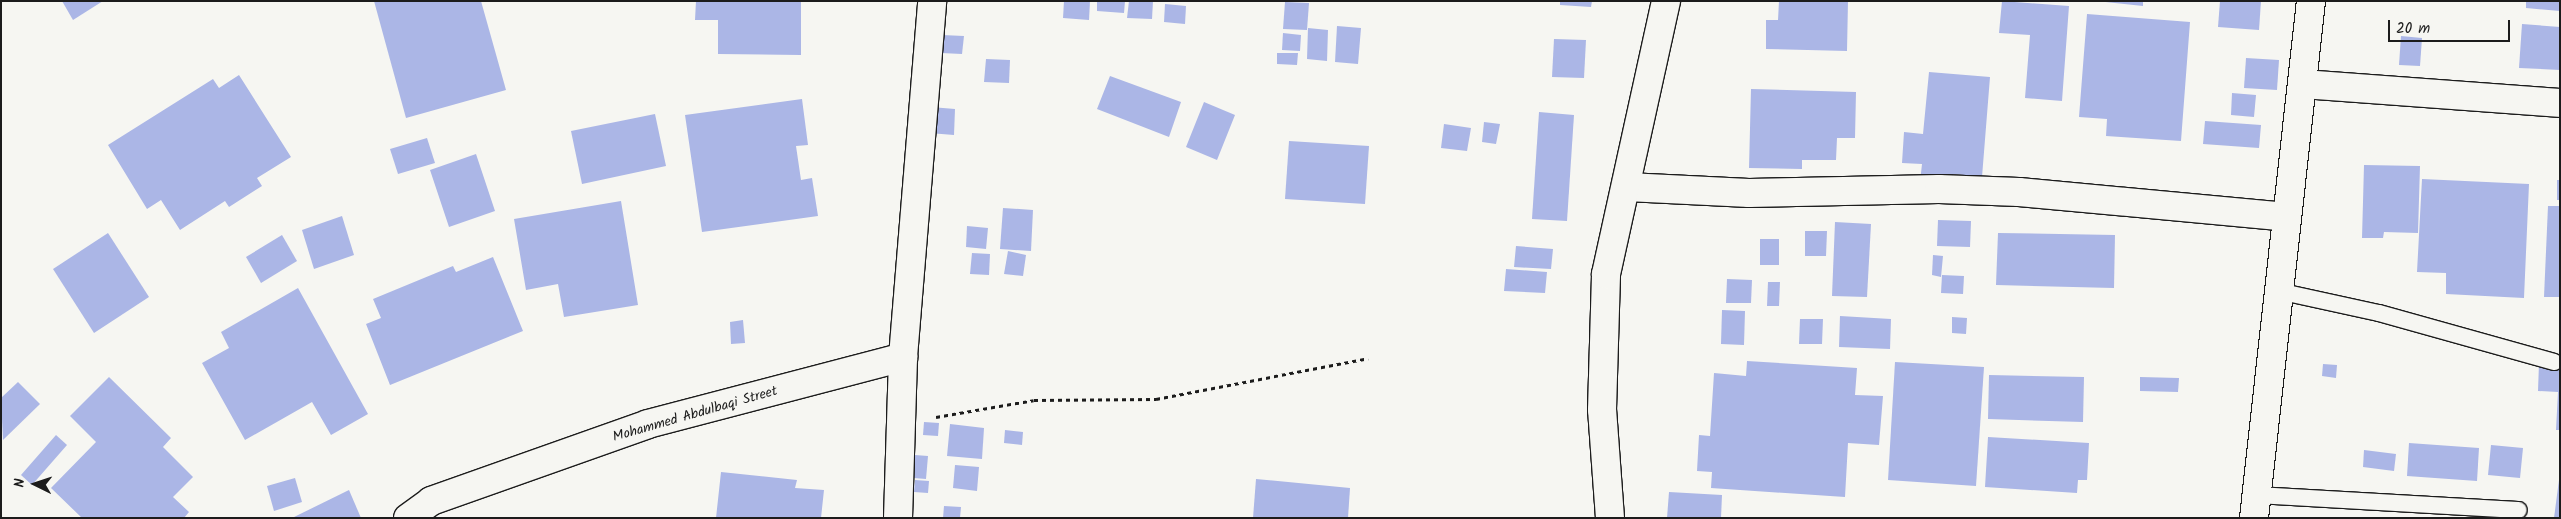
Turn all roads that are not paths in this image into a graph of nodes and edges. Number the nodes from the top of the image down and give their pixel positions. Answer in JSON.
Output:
{"nodes":[{"id":1,"x":932,"y":1,"type":"edge"},
{"id":2,"x":1666,"y":1,"type":"edge"},
{"id":3,"x":2311,"y":1,"type":"edge"},
{"id":4,"x":2303,"y":84,"type":"junction"},
{"id":5,"x":2560,"y":103,"type":"edge"},
{"id":6,"x":1627,"y":187,"type":"junction"},
{"id":7,"x":2287,"y":218,"type":"junction"},
{"id":8,"x":2278,"y":292,"type":"junction"},
{"id":9,"x":903,"y":357,"type":"junction"},
{"id":10,"x":2554,"y":362,"type":"dead end"},
{"id":11,"x":2255,"y":507,"type":"edge"},
{"id":12,"x":2519,"y":510,"type":"dead end"},
{"id":13,"x":408,"y":518,"type":"edge"},
{"id":14,"x":898,"y":518,"type":"edge"},
{"id":15,"x":1610,"y":518,"type":"edge"}],
"edges":[{"from":1,"to":9,"type":"street"},
{"from":2,"to":6,"type":"street"},
{"from":3,"to":4,"type":"street"},
{"from":4,"to":5,"type":"street"},
{"from":4,"to":7,"type":"street"},
{"from":6,"to":7,"type":"street"},
{"from":6,"to":15,"type":"street"},
{"from":7,"to":8,"type":"street"},
{"from":8,"to":10,"type":"lane"},
{"from":8,"to":11,"type":"street"},
{"from":9,"to":13,"type":"street","name":"Mohammed Abdulbaqi Street"},
{"from":9,"to":14,"type":"street"},
{"from":11,"to":12,"type":"lane"}]}
